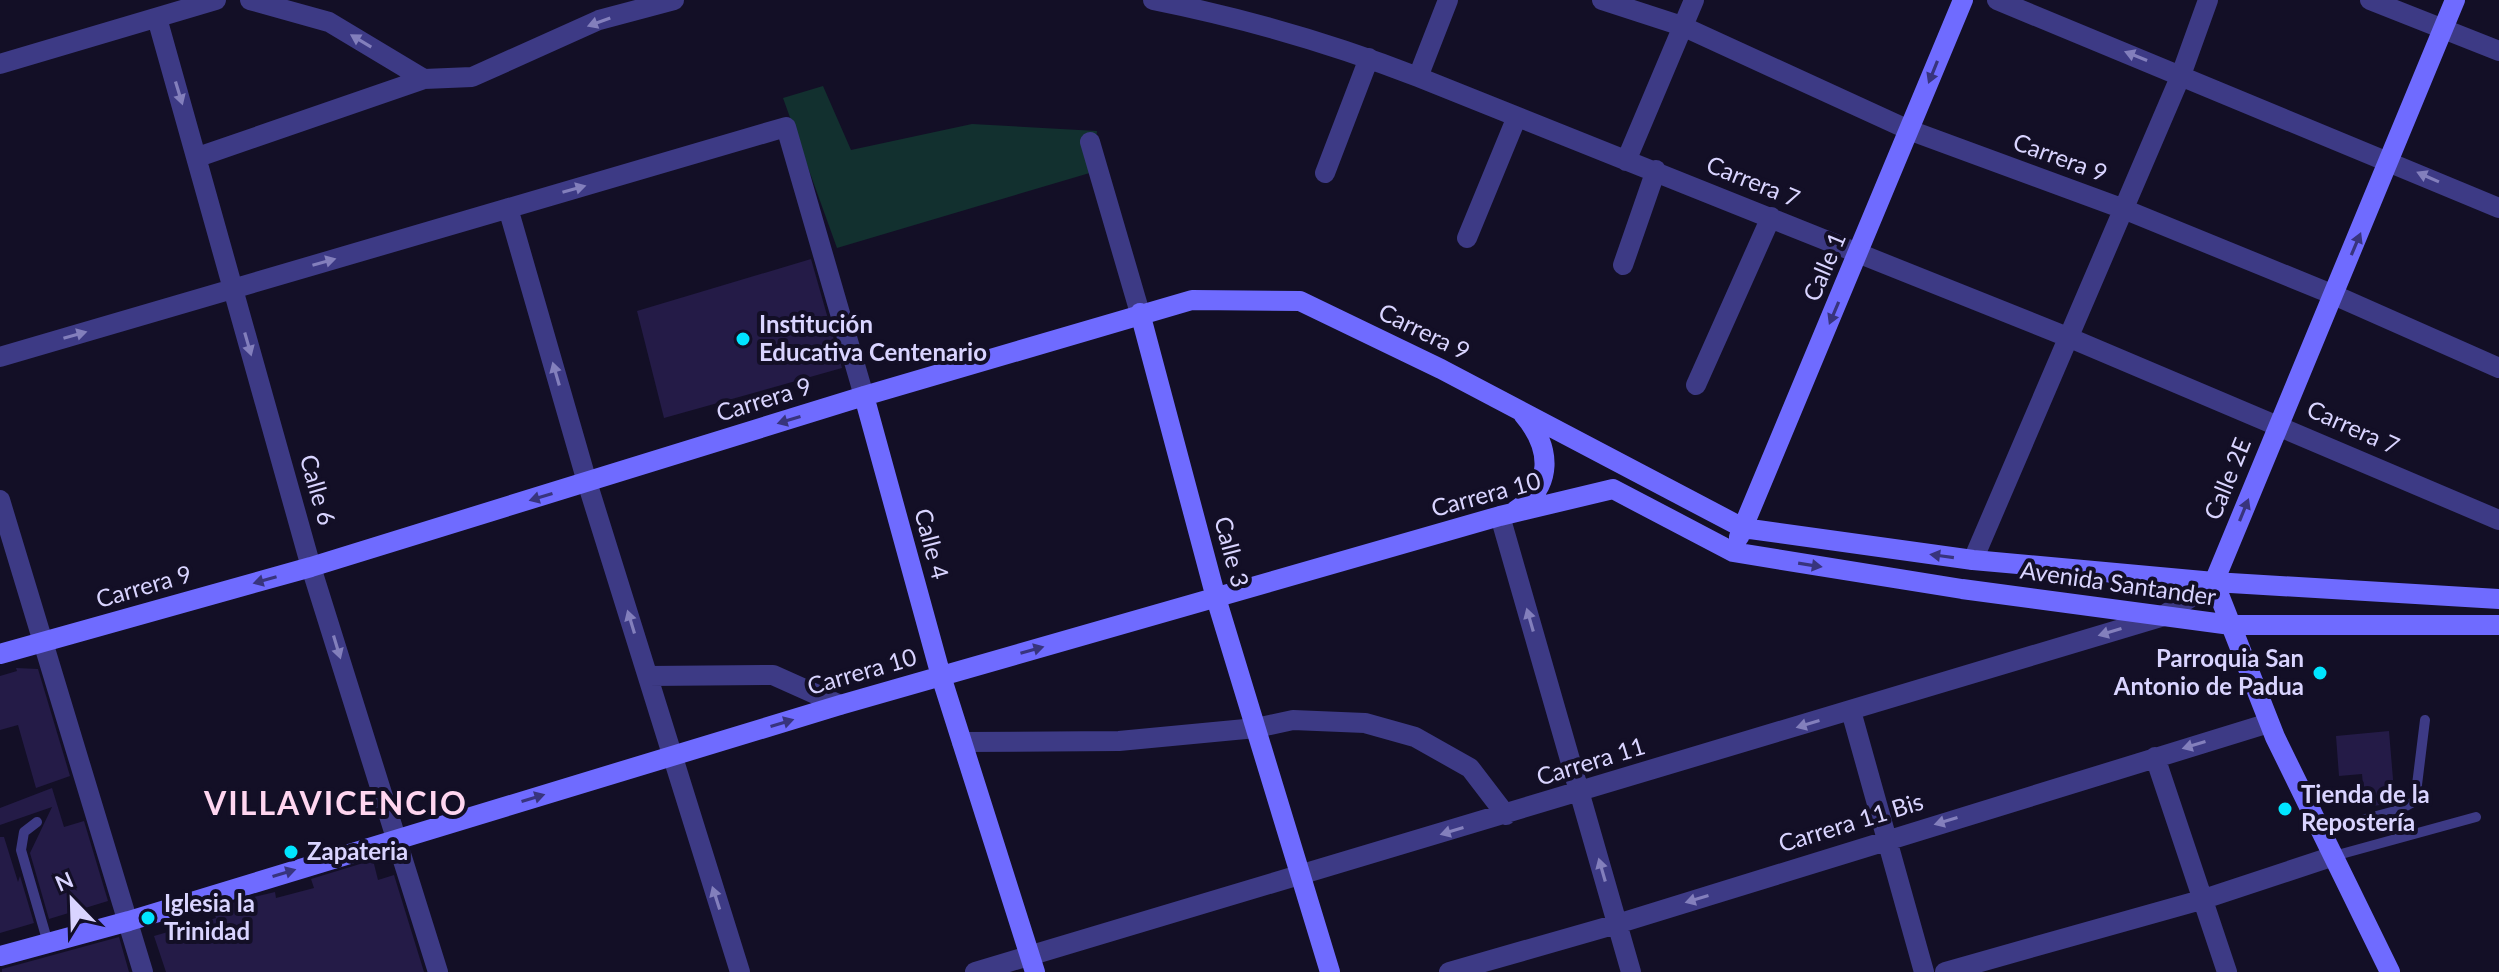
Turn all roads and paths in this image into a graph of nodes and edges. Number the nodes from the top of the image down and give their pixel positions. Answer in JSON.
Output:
{"nodes":[{"id":1,"x":216,"y":0,"type":"edge"},
{"id":2,"x":250,"y":0,"type":"edge"},
{"id":3,"x":674,"y":0,"type":"edge"},
{"id":4,"x":1153,"y":0,"type":"edge"},
{"id":5,"x":1448,"y":0,"type":"edge"},
{"id":6,"x":1602,"y":0,"type":"edge"},
{"id":7,"x":1694,"y":0,"type":"edge"},
{"id":8,"x":1963,"y":0,"type":"edge"},
{"id":9,"x":1997,"y":0,"type":"edge"},
{"id":10,"x":2208,"y":0,"type":"edge"},
{"id":11,"x":2370,"y":0,"type":"edge"},
{"id":12,"x":2455,"y":0,"type":"edge"},
{"id":13,"x":1210,"y":6,"type":"edge"},
{"id":14,"x":157,"y":18,"type":"junction"},
{"id":15,"x":1682,"y":26,"type":"junction"},
{"id":16,"x":2443,"y":28,"type":"junction"},
{"id":17,"x":2499,"y":51,"type":"edge"},
{"id":18,"x":1369,"y":58,"type":"junction"},
{"id":19,"x":0,"y":64,"type":"edge"},
{"id":20,"x":2181,"y":75,"type":"junction"},
{"id":21,"x":1418,"y":77,"type":"junction"},
{"id":22,"x":424,"y":79,"type":"junction"},
{"id":23,"x":1516,"y":119,"type":"junction"},
{"id":24,"x":1909,"y":130,"type":"junction"},
{"id":25,"x":1090,"y":142,"type":"dead end"},
{"id":26,"x":198,"y":157,"type":"junction"},
{"id":27,"x":1626,"y":161,"type":"junction"},
{"id":28,"x":2391,"y":161,"type":"junction"},
{"id":29,"x":1656,"y":170,"type":"junction"},
{"id":30,"x":1325,"y":173,"type":"dead end"},
{"id":31,"x":508,"y":208,"type":"junction"},
{"id":32,"x":2121,"y":208,"type":"junction"},
{"id":33,"x":2499,"y":208,"type":"edge"},
{"id":34,"x":1771,"y":217,"type":"junction"},
{"id":35,"x":1467,"y":238,"type":"dead end"},
{"id":36,"x":1859,"y":254,"type":"junction"},
{"id":37,"x":1623,"y":265,"type":"dead end"},
{"id":38,"x":233,"y":289,"type":"junction"},
{"id":39,"x":2334,"y":295,"type":"junction"},
{"id":40,"x":1140,"y":313,"type":"junction"},
{"id":41,"x":2070,"y":338,"type":"junction"},
{"id":42,"x":0,"y":357,"type":"edge"},
{"id":43,"x":2499,"y":368,"type":"edge"},
{"id":44,"x":1696,"y":385,"type":"dead end"},
{"id":45,"x":864,"y":396,"type":"junction"},
{"id":46,"x":1510,"y":404,"type":"junction"},
{"id":47,"x":2279,"y":424,"type":"junction"},
{"id":48,"x":587,"y":482,"type":"junction"},
{"id":49,"x":0,"y":500,"type":"edge"},
{"id":50,"x":1500,"y":516,"type":"junction"},
{"id":51,"x":2499,"y":520,"type":"edge"},
{"id":52,"x":1743,"y":528,"type":"junction"},
{"id":53,"x":1733,"y":552,"type":"junction"},
{"id":54,"x":1973,"y":560,"type":"junction"},
{"id":55,"x":311,"y":567,"type":"junction"},
{"id":56,"x":2214,"y":582,"type":"junction"},
{"id":57,"x":1216,"y":598,"type":"junction"},
{"id":58,"x":2499,"y":599,"type":"edge"},
{"id":59,"x":2161,"y":617,"type":"junction"},
{"id":60,"x":2231,"y":625,"type":"junction"},
{"id":61,"x":2499,"y":625,"type":"edge"},
{"id":62,"x":42,"y":642,"type":"junction"},
{"id":63,"x":0,"y":654,"type":"edge"},
{"id":64,"x":648,"y":676,"type":"junction"},
{"id":65,"x":941,"y":676,"type":"junction"},
{"id":66,"x":840,"y":705,"type":"junction"},
{"id":67,"x":1851,"y":711,"type":"junction"},
{"id":68,"x":2425,"y":720,"type":"dead end"},
{"id":69,"x":2269,"y":723,"type":"junction"},
{"id":70,"x":1256,"y":728,"type":"junction"},
{"id":71,"x":962,"y":742,"type":"junction"},
{"id":72,"x":671,"y":757,"type":"junction"},
{"id":73,"x":2155,"y":757,"type":"junction"},
{"id":74,"x":1580,"y":792,"type":"junction"},
{"id":75,"x":1506,"y":815,"type":"junction"},
{"id":76,"x":2476,"y":817,"type":"dead end"},
{"id":77,"x":37,"y":822,"type":"dead end"},
{"id":78,"x":2320,"y":831,"type":"junction"},
{"id":79,"x":397,"y":839,"type":"junction"},
{"id":80,"x":1887,"y":839,"type":"junction"},
{"id":81,"x":2334,"y":856,"type":"junction"},
{"id":82,"x":1301,"y":877,"type":"junction"},
{"id":83,"x":2204,"y":899,"type":"junction"},
{"id":84,"x":129,"y":921,"type":"junction"},
{"id":85,"x":1617,"y":924,"type":"junction"},
{"id":86,"x":48,"y":943,"type":"junction"},
{"id":87,"x":0,"y":956,"type":"edge"},
{"id":88,"x":1033,"y":964,"type":"edge"},
{"id":89,"x":143,"y":972,"type":"edge"},
{"id":90,"x":438,"y":972,"type":"edge"},
{"id":91,"x":740,"y":972,"type":"edge"},
{"id":92,"x":975,"y":972,"type":"edge"},
{"id":93,"x":1330,"y":972,"type":"edge"},
{"id":94,"x":1449,"y":972,"type":"edge"},
{"id":95,"x":1631,"y":972,"type":"edge"},
{"id":96,"x":1924,"y":972,"type":"edge"},
{"id":97,"x":1945,"y":972,"type":"edge"},
{"id":98,"x":2227,"y":972,"type":"edge"},
{"id":99,"x":2390,"y":972,"type":"edge"}],
"edges":[{"from":1,"to":14,"type":"street"},
{"from":22,"to":2,"type":"street","one_way":true},
{"from":3,"to":22,"type":"street","one_way":true},
{"from":4,"to":13,"type":"street","name":"Carrera 7"},
{"from":5,"to":21,"type":"street"},
{"from":6,"to":15,"type":"street","name":"Carrera 9"},
{"from":7,"to":15,"type":"street"},
{"from":8,"to":24,"type":"main road","name":"Calle 1","one_way":true},
{"from":20,"to":9,"type":"street","one_way":true},
{"from":10,"to":20,"type":"street"},
{"from":11,"to":16,"type":"street"},
{"from":12,"to":16,"type":"main road","name":"Calle 2E"},
{"from":13,"to":18,"type":"street","name":"Carrera 7"},
{"from":14,"to":19,"type":"street"},
{"from":14,"to":26,"type":"street","name":"Calle 6","one_way":true},
{"from":15,"to":24,"type":"street","name":"Carrera 9"},
{"from":15,"to":27,"type":"street"},
{"from":16,"to":17,"type":"street"},
{"from":16,"to":28,"type":"main road","name":"Calle 2E"},
{"from":18,"to":21,"type":"street","name":"Carrera 7"},
{"from":18,"to":30,"type":"street"},
{"from":20,"to":28,"type":"street"},
{"from":20,"to":32,"type":"street"},
{"from":21,"to":23,"type":"street","name":"Carrera 7"},
{"from":22,"to":26,"type":"street"},
{"from":23,"to":27,"type":"street","name":"Carrera 7"},
{"from":23,"to":35,"type":"street"},
{"from":24,"to":32,"type":"street","name":"Carrera 9"},
{"from":24,"to":36,"type":"main road","name":"Calle 1"},
{"from":25,"to":40,"type":"street","name":"Calle 3"},
{"from":26,"to":38,"type":"street","name":"Calle 6"},
{"from":27,"to":29,"type":"street","name":"Carrera 7"},
{"from":33,"to":28,"type":"street","one_way":true},
{"from":39,"to":28,"type":"main road","name":"Calle 2E","one_way":true},
{"from":29,"to":34,"type":"street","name":"Carrera 7"},
{"from":29,"to":37,"type":"street"},
{"from":38,"to":31,"type":"street","one_way":true},
{"from":31,"to":45,"type":"street","name":"Calle 4","one_way":true},
{"from":48,"to":31,"type":"street","one_way":true},
{"from":32,"to":39,"type":"street","name":"Carrera 9"},
{"from":32,"to":41,"type":"street"},
{"from":34,"to":36,"type":"street","name":"Carrera 7"},
{"from":34,"to":44,"type":"street"},
{"from":36,"to":41,"type":"street","name":"Carrera 7"},
{"from":36,"to":52,"type":"main road","name":"Calle 1","one_way":true},
{"from":42,"to":38,"type":"street","one_way":true},
{"from":38,"to":55,"type":"street","name":"Calle 6","one_way":true},
{"from":39,"to":43,"type":"street","name":"Carrera 9"},
{"from":39,"to":47,"type":"main road","name":"Calle 2E"},
{"from":40,"to":45,"type":"main road","name":"Carrera 9"},
{"from":40,"to":46,"type":"main road","name":"Carrera 9"},
{"from":40,"to":57,"type":"main road","name":"Calle 3"},
{"from":41,"to":47,"type":"street","name":"Carrera 7"},
{"from":41,"to":54,"type":"street"},
{"from":45,"to":48,"type":"main road","name":"Carrera 9","one_way":true},
{"from":45,"to":65,"type":"main road","name":"Calle 4"},
{"from":46,"to":50,"type":"main road"},
{"from":46,"to":52,"type":"main road","name":"Carrera 9"},
{"from":47,"to":51,"type":"street","name":"Carrera 7"},
{"from":56,"to":47,"type":"main road","name":"Calle 2E","one_way":true},
{"from":48,"to":55,"type":"main road","name":"Carrera 9","one_way":true},
{"from":64,"to":48,"type":"street","one_way":true},
{"from":49,"to":62,"type":"street"},
{"from":50,"to":53,"type":"main road","name":"Carrera 10"},
{"from":50,"to":57,"type":"main road","name":"Carrera 10"},
{"from":74,"to":50,"type":"street","one_way":true},
{"from":52,"to":53,"type":"main road","name":"Calle 1"},
{"from":54,"to":52,"type":"main road","name":"Avenida Santander","one_way":true},
{"from":53,"to":59,"type":"main road","name":"Avenida Santander","one_way":true},
{"from":54,"to":56,"type":"main road","name":"Avenida Santander"},
{"from":55,"to":62,"type":"main road","name":"Carrera 9","one_way":true},
{"from":55,"to":79,"type":"street","name":"Calle 6","one_way":true},
{"from":56,"to":58,"type":"main road","name":"Avenida Santander"},
{"from":56,"to":59,"type":"street","name":"Carrera 11"},
{"from":56,"to":60,"type":"main road"},
{"from":65,"to":57,"type":"main road","name":"Carrera 10","one_way":true},
{"from":57,"to":70,"type":"main road","name":"Calle 3"},
{"from":59,"to":60,"type":"main road","name":"Avenida Santander"},
{"from":59,"to":67,"type":"street","name":"Carrera 11","one_way":true},
{"from":60,"to":61,"type":"main road","name":"Avenida Santander"},
{"from":60,"to":69,"type":"main road"},
{"from":62,"to":63,"type":"main road","name":"Carrera 9"},
{"from":62,"to":84,"type":"street"},
{"from":64,"to":66,"type":"street"},
{"from":64,"to":72,"type":"street"},
{"from":65,"to":66,"type":"main road","name":"Carrera 10"},
{"from":65,"to":71,"type":"main road","name":"Calle 4"},
{"from":72,"to":66,"type":"main road","name":"Carrera 10","one_way":true},
{"from":67,"to":74,"type":"street","name":"Carrera 11","one_way":true},
{"from":67,"to":80,"type":"street"},
{"from":68,"to":78,"type":"lane"},
{"from":69,"to":73,"type":"street","name":"Carrera 11 Bis","one_way":true},
{"from":69,"to":78,"type":"main road"},
{"from":70,"to":71,"type":"street"},
{"from":70,"to":75,"type":"street"},
{"from":70,"to":82,"type":"main road","name":"Calle 3"},
{"from":71,"to":88,"type":"main road","name":"Calle 4"},
{"from":79,"to":72,"type":"main road","name":"Carrera 10","one_way":true},
{"from":91,"to":72,"type":"street","one_way":true},
{"from":73,"to":80,"type":"street","name":"Carrera 11 Bis","one_way":true},
{"from":73,"to":83,"type":"street"},
{"from":74,"to":75,"type":"street","name":"Carrera 11"},
{"from":85,"to":74,"type":"street","one_way":true},
{"from":75,"to":82,"type":"street","name":"Carrera 11","one_way":true},
{"from":76,"to":81,"type":"lane"},
{"from":77,"to":86,"type":"lane"},
{"from":78,"to":81,"type":"main road"},
{"from":84,"to":79,"type":"main road","name":"Carrera 10","one_way":true},
{"from":79,"to":90,"type":"street","name":"Calle 6"},
{"from":80,"to":85,"type":"street","name":"Carrera 11 Bis","one_way":true},
{"from":80,"to":96,"type":"street"},
{"from":81,"to":83,"type":"street"},
{"from":81,"to":99,"type":"main road"},
{"from":82,"to":88,"type":"street","name":"Carrera 11"},
{"from":82,"to":93,"type":"main road","name":"Calle 3"},
{"from":83,"to":97,"type":"street"},
{"from":83,"to":98,"type":"street"},
{"from":84,"to":86,"type":"main road","name":"Carrera 10"},
{"from":84,"to":89,"type":"street"},
{"from":85,"to":94,"type":"street","name":"Carrera 11 Bis"},
{"from":85,"to":95,"type":"street"},
{"from":86,"to":87,"type":"main road","name":"Carrera 10"},
{"from":88,"to":92,"type":"street","name":"Carrera 11"}]}
